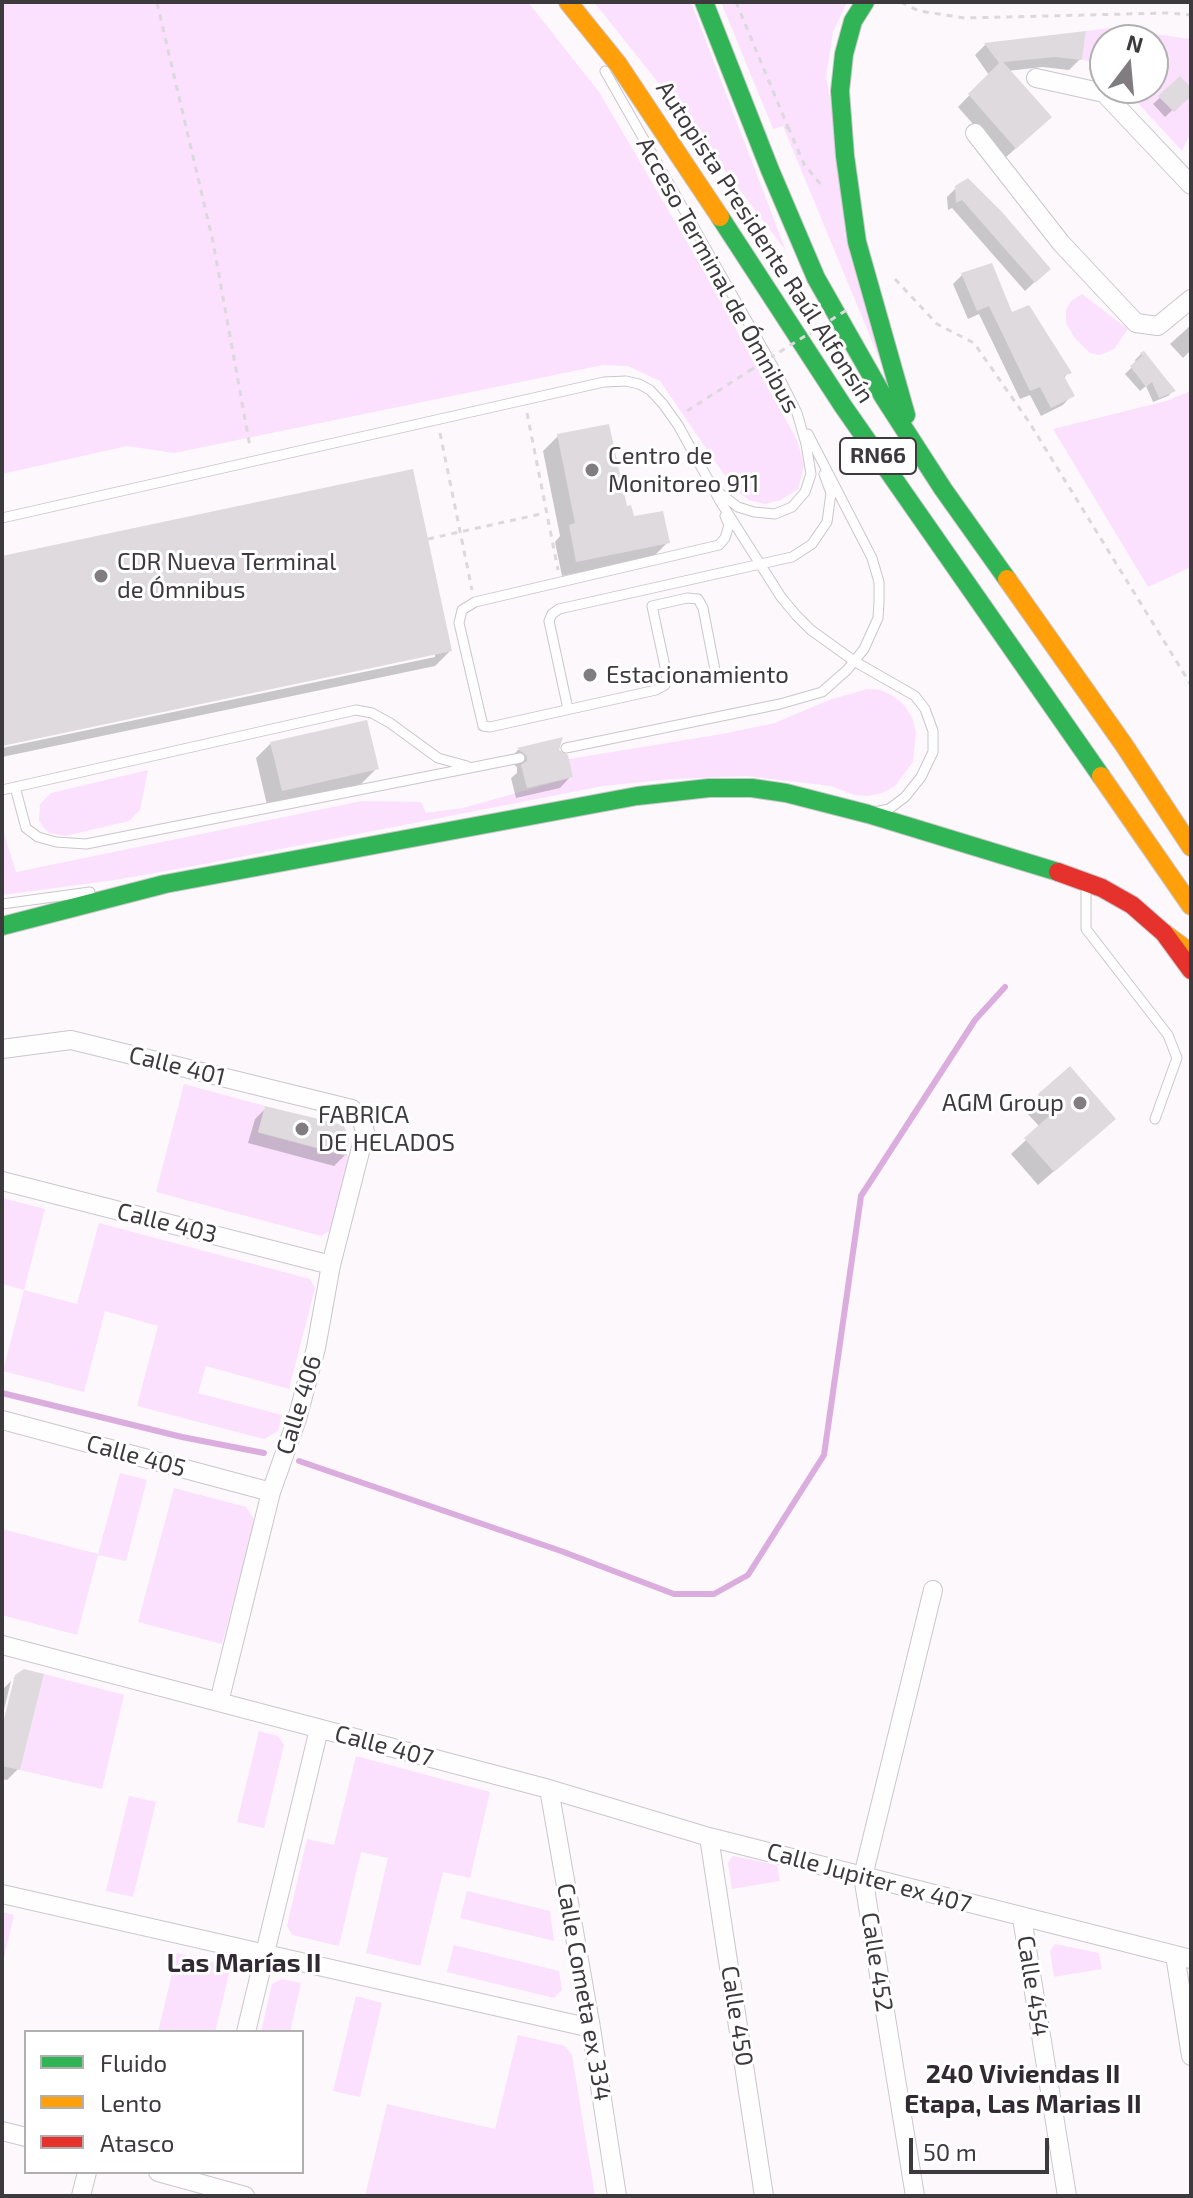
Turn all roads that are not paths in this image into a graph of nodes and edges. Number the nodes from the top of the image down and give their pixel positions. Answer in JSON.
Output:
{"nodes":[{"id":1,"x":704,"y":2,"type":"edge"},
{"id":2,"x":865,"y":2,"type":"edge"},
{"id":3,"x":569,"y":3,"type":"edge"},
{"id":4,"x":1036,"y":78,"type":"dead end"},
{"id":5,"x":975,"y":133,"type":"dead end"},
{"id":6,"x":1191,"y":185,"type":"edge"},
{"id":7,"x":1191,"y":299,"type":"edge"},
{"id":8,"x":797,"y":413,"type":"junction"},
{"id":9,"x":913,"y":442,"type":"junction"},
{"id":10,"x":707,"y":481,"type":"junction"},
{"id":11,"x":720,"y":501,"type":"junction"},
{"id":12,"x":2,"y":518,"type":"edge"},
{"id":13,"x":760,"y":565,"type":"junction"},
{"id":14,"x":854,"y":661,"type":"junction"},
{"id":15,"x":715,"y":670,"type":"dead end"},
{"id":16,"x":568,"y":709,"type":"junction"},
{"id":17,"x":566,"y":748,"type":"dead end"},
{"id":18,"x":520,"y":758,"type":"dead end"},
{"id":19,"x":474,"y":768,"type":"junction"},
{"id":20,"x":15,"y":787,"type":"junction"},
{"id":21,"x":2,"y":790,"type":"edge"},
{"id":22,"x":868,"y":814,"type":"junction"},
{"id":23,"x":1189,"y":844,"type":"edge"},
{"id":24,"x":1086,"y":882,"type":"junction"},
{"id":25,"x":165,"y":884,"type":"junction"},
{"id":26,"x":2,"y":904,"type":"edge"},
{"id":27,"x":1191,"y":906,"type":"edge"},
{"id":28,"x":2,"y":926,"type":"edge"},
{"id":29,"x":1164,"y":933,"type":"junction"},
{"id":30,"x":1191,"y":953,"type":"edge"},
{"id":31,"x":1191,"y":970,"type":"edge"},
{"id":32,"x":2,"y":1049,"type":"edge"},
{"id":33,"x":352,"y":1109,"type":"joint"},
{"id":34,"x":1155,"y":1119,"type":"dead end"},
{"id":35,"x":2,"y":1181,"type":"edge"},
{"id":36,"x":331,"y":1265,"type":"junction"},
{"id":37,"x":2,"y":1420,"type":"edge"},
{"id":38,"x":271,"y":1492,"type":"junction"},
{"id":39,"x":933,"y":1590,"type":"dead end"},
{"id":40,"x":3,"y":1652,"type":"edge"},
{"id":41,"x":219,"y":1702,"type":"junction"},
{"id":42,"x":319,"y":1729,"type":"junction"},
{"id":43,"x":549,"y":1789,"type":"junction"},
{"id":44,"x":709,"y":1837,"type":"junction"},
{"id":45,"x":863,"y":1876,"type":"junction"},
{"id":46,"x":2,"y":1894,"type":"edge"},
{"id":47,"x":1022,"y":1918,"type":"junction"},
{"id":48,"x":265,"y":1955,"type":"junction"},
{"id":49,"x":1183,"y":1957,"type":"edge"},
{"id":50,"x":591,"y":2028,"type":"junction"},
{"id":51,"x":246,"y":2030,"type":"edge"},
{"id":52,"x":1191,"y":2056,"type":"edge"},
{"id":53,"x":2,"y":2131,"type":"edge"},
{"id":54,"x":24,"y":2136,"type":"edge"},
{"id":55,"x":86,"y":2174,"type":"edge"},
{"id":56,"x":173,"y":2174,"type":"edge"},
{"id":57,"x":209,"y":2179,"type":"edge"},
{"id":58,"x":81,"y":2196,"type":"edge"},
{"id":59,"x":245,"y":2196,"type":"edge"},
{"id":60,"x":617,"y":2196,"type":"edge"},
{"id":61,"x":764,"y":2196,"type":"edge"},
{"id":62,"x":915,"y":2196,"type":"edge"},
{"id":63,"x":1067,"y":2196,"type":"edge"}],
"edges":[{"from":1,"to":9,"type":"main road","name":"Autopista Presidente Raúl Alfonsín","number":"RN66"},
{"from":2,"to":9,"type":"main road"},
{"from":3,"to":8,"type":"lane","name":"Acceso Terminal de Ómnibus"},
{"from":3,"to":27,"type":"main road","name":"Autopista Presidente Raúl Alfonsín","number":"RN66"},
{"from":4,"to":6,"type":"street"},
{"from":5,"to":7,"type":"street"},
{"from":8,"to":10,"type":"lane","name":"Acceso Terminal de Ómnibus"},
{"from":8,"to":13,"type":"lane"},
{"from":8,"to":14,"type":"lane"},
{"from":9,"to":23,"type":"main road","name":"Autopista Presidente Raúl Alfonsín","number":"RN66"},
{"from":10,"to":11,"type":"lane"},
{"from":10,"to":12,"type":"lane"},
{"from":11,"to":13,"type":"lane"},
{"from":11,"to":16,"type":"lane"},
{"from":13,"to":14,"type":"lane"},
{"from":13,"to":16,"type":"lane"},
{"from":14,"to":17,"type":"lane"},
{"from":14,"to":22,"type":"lane"},
{"from":15,"to":16,"type":"lane"},
{"from":18,"to":19,"type":"lane"},
{"from":19,"to":20,"type":"lane"},
{"from":19,"to":20,"type":"lane"},
{"from":20,"to":21,"type":"lane"},
{"from":22,"to":24,"type":"main road"},
{"from":22,"to":25,"type":"main road"},
{"from":24,"to":29,"type":"main road"},
{"from":24,"to":34,"type":"lane"},
{"from":25,"to":26,"type":"lane"},
{"from":25,"to":28,"type":"main road"},
{"from":29,"to":30,"type":"main road"},
{"from":29,"to":31,"type":"main road"},
{"from":32,"to":33,"type":"street","name":"Calle 401"},
{"from":33,"to":36,"type":"street","name":"Calle 406"},
{"from":35,"to":36,"type":"street","name":"Calle 403"},
{"from":36,"to":38,"type":"street","name":"Calle 406"},
{"from":37,"to":38,"type":"street","name":"Calle 405"},
{"from":38,"to":41,"type":"street","name":"Calle 406"},
{"from":39,"to":45,"type":"street","name":"Calle 452"},
{"from":40,"to":41,"type":"street"},
{"from":41,"to":42,"type":"street","name":"Calle 407"},
{"from":42,"to":43,"type":"street","name":"Calle 407"},
{"from":42,"to":48,"type":"street"},
{"from":43,"to":44,"type":"street","name":"Calle Jupiter ex 407"},
{"from":43,"to":50,"type":"street","name":"Calle Cometa ex 334"},
{"from":44,"to":45,"type":"street","name":"Calle Jupiter ex 407"},
{"from":44,"to":61,"type":"street","name":"Calle 450"},
{"from":45,"to":47,"type":"street","name":"Calle Jupiter ex 407"},
{"from":45,"to":62,"type":"street","name":"Calle 452"},
{"from":46,"to":48,"type":"street"},
{"from":47,"to":49,"type":"street","name":"Calle Jupiter ex 407"},
{"from":47,"to":63,"type":"street","name":"Calle 454"},
{"from":48,"to":50,"type":"street"},
{"from":48,"to":51,"type":"street"},
{"from":49,"to":52,"type":"street"},
{"from":50,"to":60,"type":"street","name":"Calle Cometa ex 334"},
{"from":53,"to":54,"type":"street"},
{"from":55,"to":58,"type":"street"},
{"from":56,"to":57,"type":"street"},
{"from":57,"to":59,"type":"street"}]}
